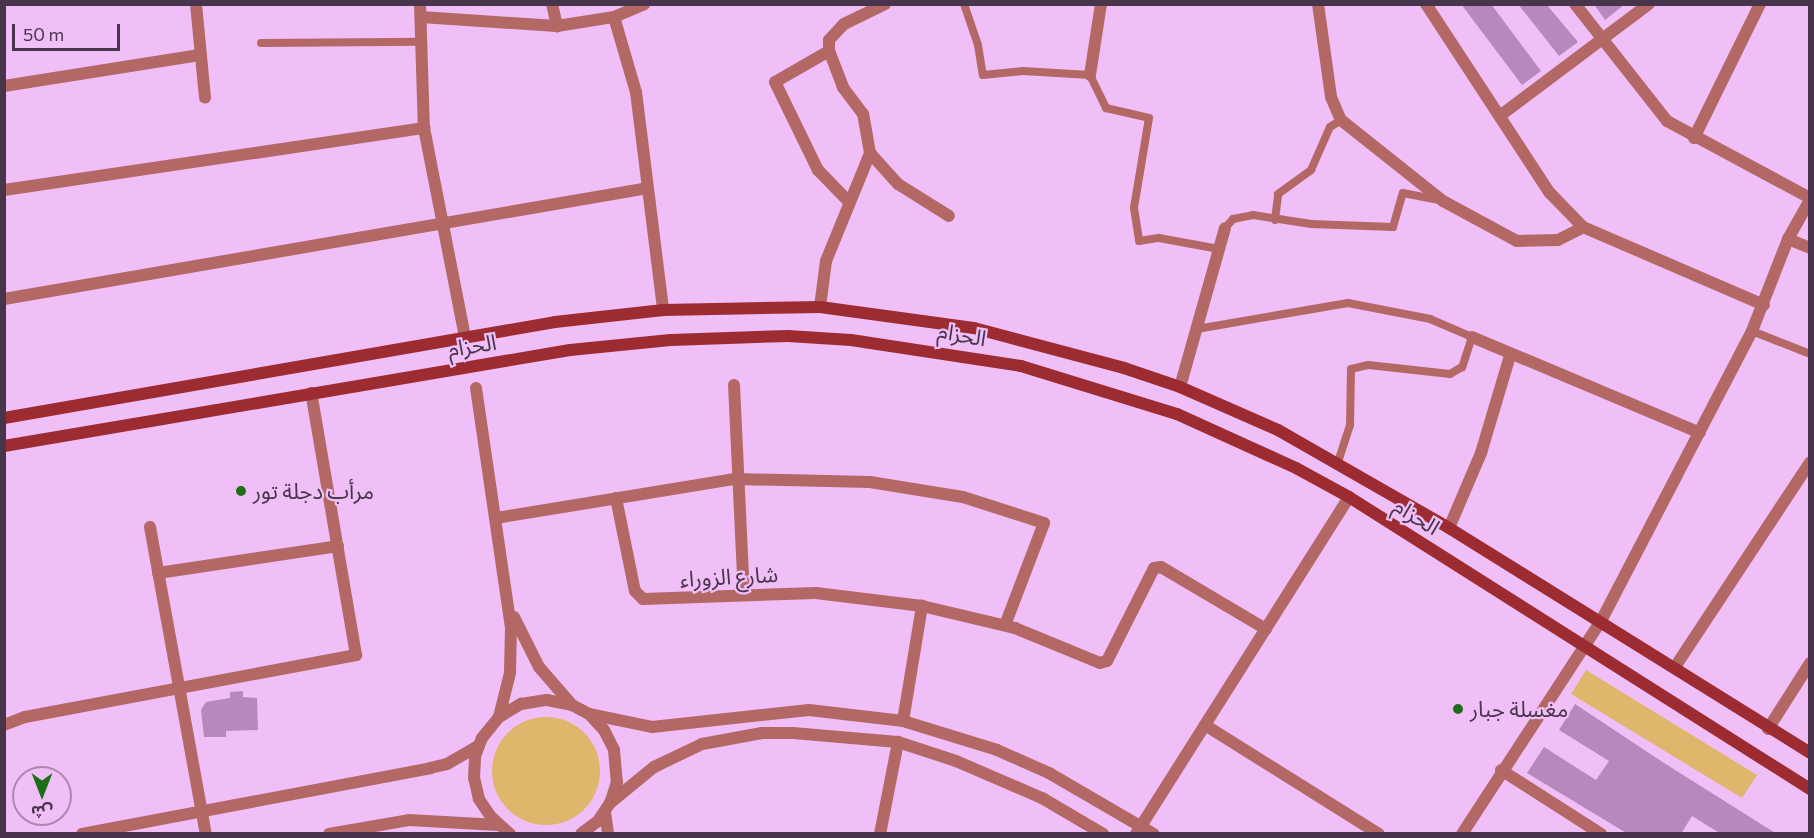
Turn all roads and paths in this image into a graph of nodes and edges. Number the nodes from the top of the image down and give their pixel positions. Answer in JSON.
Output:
{"nodes":[{"id":1,"x":196,"y":4,"type":"edge"},
{"id":2,"x":552,"y":4,"type":"edge"},
{"id":3,"x":644,"y":4,"type":"edge"},
{"id":4,"x":885,"y":4,"type":"edge"},
{"id":5,"x":964,"y":4,"type":"edge"},
{"id":6,"x":1101,"y":4,"type":"edge"},
{"id":7,"x":1318,"y":4,"type":"edge"},
{"id":8,"x":1426,"y":4,"type":"edge"},
{"id":9,"x":1575,"y":4,"type":"edge"},
{"id":10,"x":1649,"y":4,"type":"edge"},
{"id":11,"x":1760,"y":4,"type":"edge"},
{"id":12,"x":421,"y":11,"type":"edge"},
{"id":13,"x":614,"y":17,"type":"junction"},
{"id":14,"x":557,"y":26,"type":"junction"},
{"id":15,"x":423,"y":42,"type":"junction"},
{"id":16,"x":1601,"y":42,"type":"junction"},
{"id":17,"x":261,"y":43,"type":"dead end"},
{"id":18,"x":829,"y":51,"type":"junction"},
{"id":19,"x":200,"y":55,"type":"junction"},
{"id":20,"x":1090,"y":75,"type":"junction"},
{"id":21,"x":4,"y":86,"type":"edge"},
{"id":22,"x":205,"y":98,"type":"dead end"},
{"id":23,"x":1501,"y":115,"type":"junction"},
{"id":24,"x":1341,"y":120,"type":"junction"},
{"id":25,"x":424,"y":128,"type":"junction"},
{"id":26,"x":1694,"y":138,"type":"junction"},
{"id":27,"x":870,"y":153,"type":"junction"},
{"id":28,"x":648,"y":188,"type":"junction"},
{"id":29,"x":4,"y":190,"type":"edge"},
{"id":30,"x":1809,"y":199,"type":"edge"},
{"id":31,"x":848,"y":201,"type":"junction"},
{"id":32,"x":1443,"y":201,"type":"junction"},
{"id":33,"x":949,"y":216,"type":"dead end"},
{"id":34,"x":1275,"y":220,"type":"junction"},
{"id":35,"x":443,"y":223,"type":"junction"},
{"id":36,"x":1582,"y":227,"type":"junction"},
{"id":37,"x":1225,"y":228,"type":"joint"},
{"id":38,"x":1788,"y":240,"type":"junction"},
{"id":39,"x":1809,"y":248,"type":"edge"},
{"id":40,"x":1219,"y":249,"type":"junction"},
{"id":41,"x":4,"y":299,"type":"edge"},
{"id":42,"x":1764,"y":305,"type":"junction"},
{"id":43,"x":820,"y":307,"type":"junction"},
{"id":44,"x":663,"y":310,"type":"junction"},
{"id":45,"x":1197,"y":329,"type":"junction"},
{"id":46,"x":1752,"y":331,"type":"junction"},
{"id":47,"x":465,"y":337,"type":"junction"},
{"id":48,"x":1472,"y":337,"type":"junction"},
{"id":49,"x":1809,"y":354,"type":"edge"},
{"id":50,"x":1510,"y":356,"type":"junction"},
{"id":51,"x":734,"y":385,"type":"dead end"},
{"id":52,"x":1180,"y":387,"type":"junction"},
{"id":53,"x":476,"y":388,"type":"dead end"},
{"id":54,"x":311,"y":393,"type":"junction"},
{"id":55,"x":4,"y":418,"type":"edge"},
{"id":56,"x":1700,"y":433,"type":"junction"},
{"id":57,"x":4,"y":446,"type":"edge"},
{"id":58,"x":1338,"y":461,"type":"junction"},
{"id":59,"x":1809,"y":462,"type":"edge"},
{"id":60,"x":735,"y":479,"type":"junction"},
{"id":61,"x":616,"y":498,"type":"junction"},
{"id":62,"x":1349,"y":498,"type":"junction"},
{"id":63,"x":496,"y":518,"type":"junction"},
{"id":64,"x":150,"y":527,"type":"dead end"},
{"id":65,"x":1449,"y":528,"type":"junction"},
{"id":66,"x":338,"y":546,"type":"junction"},
{"id":67,"x":158,"y":573,"type":"junction"},
{"id":68,"x":744,"y":595,"type":"junction"},
{"id":69,"x":509,"y":602,"type":"junction"},
{"id":70,"x":922,"y":606,"type":"junction"},
{"id":71,"x":1600,"y":621,"type":"junction"},
{"id":72,"x":1005,"y":625,"type":"junction"},
{"id":73,"x":1266,"y":628,"type":"junction"},
{"id":74,"x":1583,"y":646,"type":"junction"},
{"id":75,"x":1809,"y":663,"type":"edge"},
{"id":76,"x":1675,"y":667,"type":"junction"},
{"id":77,"x":179,"y":687,"type":"junction"},
{"id":78,"x":572,"y":705,"type":"junction"},
{"id":79,"x":589,"y":714,"type":"junction"},
{"id":80,"x":499,"y":717,"type":"junction"},
{"id":81,"x":903,"y":721,"type":"junction"},
{"id":82,"x":4,"y":725,"type":"edge"},
{"id":83,"x":1205,"y":725,"type":"junction"},
{"id":84,"x":1768,"y":729,"type":"junction"},
{"id":85,"x":898,"y":742,"type":"junction"},
{"id":86,"x":478,"y":746,"type":"junction"},
{"id":87,"x":1809,"y":753,"type":"edge"},
{"id":88,"x":1501,"y":770,"type":"junction"},
{"id":89,"x":1809,"y":789,"type":"edge"},
{"id":90,"x":607,"y":808,"type":"junction"},
{"id":91,"x":201,"y":811,"type":"junction"},
{"id":92,"x":498,"y":825,"type":"junction"},
{"id":93,"x":1139,"y":829,"type":"edge"},
{"id":94,"x":1597,"y":833,"type":"edge"},
{"id":95,"x":82,"y":834,"type":"edge"},
{"id":96,"x":206,"y":834,"type":"edge"},
{"id":97,"x":329,"y":834,"type":"edge"},
{"id":98,"x":510,"y":834,"type":"edge"},
{"id":99,"x":581,"y":834,"type":"edge"},
{"id":100,"x":608,"y":834,"type":"edge"},
{"id":101,"x":880,"y":834,"type":"edge"},
{"id":102,"x":1103,"y":834,"type":"edge"},
{"id":103,"x":1154,"y":834,"type":"edge"},
{"id":104,"x":1379,"y":834,"type":"edge"},
{"id":105,"x":1462,"y":834,"type":"edge"}],
"edges":[{"from":1,"to":19,"type":"street"},
{"from":2,"to":14,"type":"street"},
{"from":3,"to":13,"type":"street"},
{"from":4,"to":18,"type":"street"},
{"from":5,"to":20,"type":"lane"},
{"from":6,"to":20,"type":"street"},
{"from":7,"to":24,"type":"street"},
{"from":8,"to":23,"type":"street"},
{"from":9,"to":16,"type":"street"},
{"from":10,"to":16,"type":"street"},
{"from":11,"to":26,"type":"street"},
{"from":12,"to":14,"type":"street"},
{"from":12,"to":15,"type":"street"},
{"from":13,"to":14,"type":"street"},
{"from":13,"to":28,"type":"street"},
{"from":15,"to":17,"type":"lane"},
{"from":15,"to":25,"type":"street"},
{"from":16,"to":23,"type":"street"},
{"from":16,"to":26,"type":"street"},
{"from":18,"to":27,"type":"street"},
{"from":18,"to":31,"type":"street"},
{"from":19,"to":21,"type":"street"},
{"from":19,"to":22,"type":"street"},
{"from":20,"to":40,"type":"lane"},
{"from":23,"to":36,"type":"street"},
{"from":24,"to":32,"type":"street"},
{"from":24,"to":34,"type":"lane"},
{"from":25,"to":29,"type":"street"},
{"from":25,"to":35,"type":"street"},
{"from":26,"to":30,"type":"street"},
{"from":27,"to":31,"type":"street"},
{"from":27,"to":33,"type":"street"},
{"from":28,"to":35,"type":"street"},
{"from":28,"to":44,"type":"street"},
{"from":30,"to":38,"type":"street"},
{"from":31,"to":43,"type":"street"},
{"from":32,"to":34,"type":"lane"},
{"from":32,"to":36,"type":"street"},
{"from":34,"to":37,"type":"lane"},
{"from":35,"to":41,"type":"street"},
{"from":35,"to":47,"type":"street"},
{"from":36,"to":42,"type":"street"},
{"from":37,"to":40,"type":"street"},
{"from":38,"to":39,"type":"street"},
{"from":38,"to":42,"type":"street"},
{"from":40,"to":45,"type":"street"},
{"from":42,"to":46,"type":"street"},
{"from":43,"to":44,"type":"main road"},
{"from":43,"to":52,"type":"main road"},
{"from":44,"to":47,"type":"main road"},
{"from":45,"to":48,"type":"lane"},
{"from":45,"to":52,"type":"street"},
{"from":46,"to":49,"type":"lane"},
{"from":46,"to":56,"type":"street"},
{"from":47,"to":55,"type":"main road"},
{"from":48,"to":50,"type":"street"},
{"from":48,"to":58,"type":"lane"},
{"from":50,"to":56,"type":"street"},
{"from":50,"to":65,"type":"street"},
{"from":51,"to":60,"type":"street"},
{"from":52,"to":58,"type":"main road"},
{"from":53,"to":63,"type":"street"},
{"from":54,"to":57,"type":"main road","name":"الحزام"},
{"from":54,"to":62,"type":"main road","name":"الحزام"},
{"from":54,"to":66,"type":"street"},
{"from":56,"to":71,"type":"street"},
{"from":58,"to":65,"type":"main road"},
{"from":59,"to":76,"type":"street"},
{"from":60,"to":61,"type":"street"},
{"from":60,"to":68,"type":"street"},
{"from":60,"to":72,"type":"street"},
{"from":61,"to":63,"type":"street"},
{"from":61,"to":68,"type":"street","name":"شارع الزوراء"},
{"from":62,"to":73,"type":"street"},
{"from":62,"to":74,"type":"main road","name":"الحزام"},
{"from":63,"to":69,"type":"street"},
{"from":64,"to":67,"type":"street"},
{"from":65,"to":71,"type":"main road"},
{"from":66,"to":67,"type":"street"},
{"from":66,"to":77,"type":"street"},
{"from":67,"to":77,"type":"street"},
{"from":68,"to":70,"type":"street","name":"شارع الزوراء"},
{"from":69,"to":78,"type":"street"},
{"from":69,"to":80,"type":"street"},
{"from":70,"to":72,"type":"street","name":"شارع الزوراء"},
{"from":70,"to":81,"type":"street"},
{"from":71,"to":74,"type":"street"},
{"from":71,"to":76,"type":"main road"},
{"from":72,"to":73,"type":"street","name":"شارع الزوراء"},
{"from":73,"to":83,"type":"street"},
{"from":74,"to":88,"type":"street"},
{"from":74,"to":89,"type":"main road","name":"الحزام"},
{"from":75,"to":84,"type":"street"},
{"from":76,"to":84,"type":"main road"},
{"from":77,"to":82,"type":"street"},
{"from":77,"to":91,"type":"street"},
{"from":78,"to":79,"type":"street"},
{"from":78,"to":80,"type":"street"},
{"from":79,"to":81,"type":"street"},
{"from":79,"to":90,"type":"street"},
{"from":80,"to":86,"type":"street"},
{"from":81,"to":93,"type":"street"},
{"from":83,"to":93,"type":"street"},
{"from":83,"to":104,"type":"street"},
{"from":84,"to":87,"type":"main road"},
{"from":85,"to":90,"type":"street"},
{"from":85,"to":101,"type":"street"},
{"from":85,"to":102,"type":"street"},
{"from":86,"to":91,"type":"street"},
{"from":86,"to":92,"type":"street"},
{"from":88,"to":94,"type":"street"},
{"from":88,"to":105,"type":"street"},
{"from":90,"to":99,"type":"street"},
{"from":90,"to":100,"type":"street"},
{"from":91,"to":95,"type":"street"},
{"from":91,"to":96,"type":"street"},
{"from":92,"to":97,"type":"street"},
{"from":92,"to":98,"type":"street"},
{"from":93,"to":103,"type":"street"}]}
